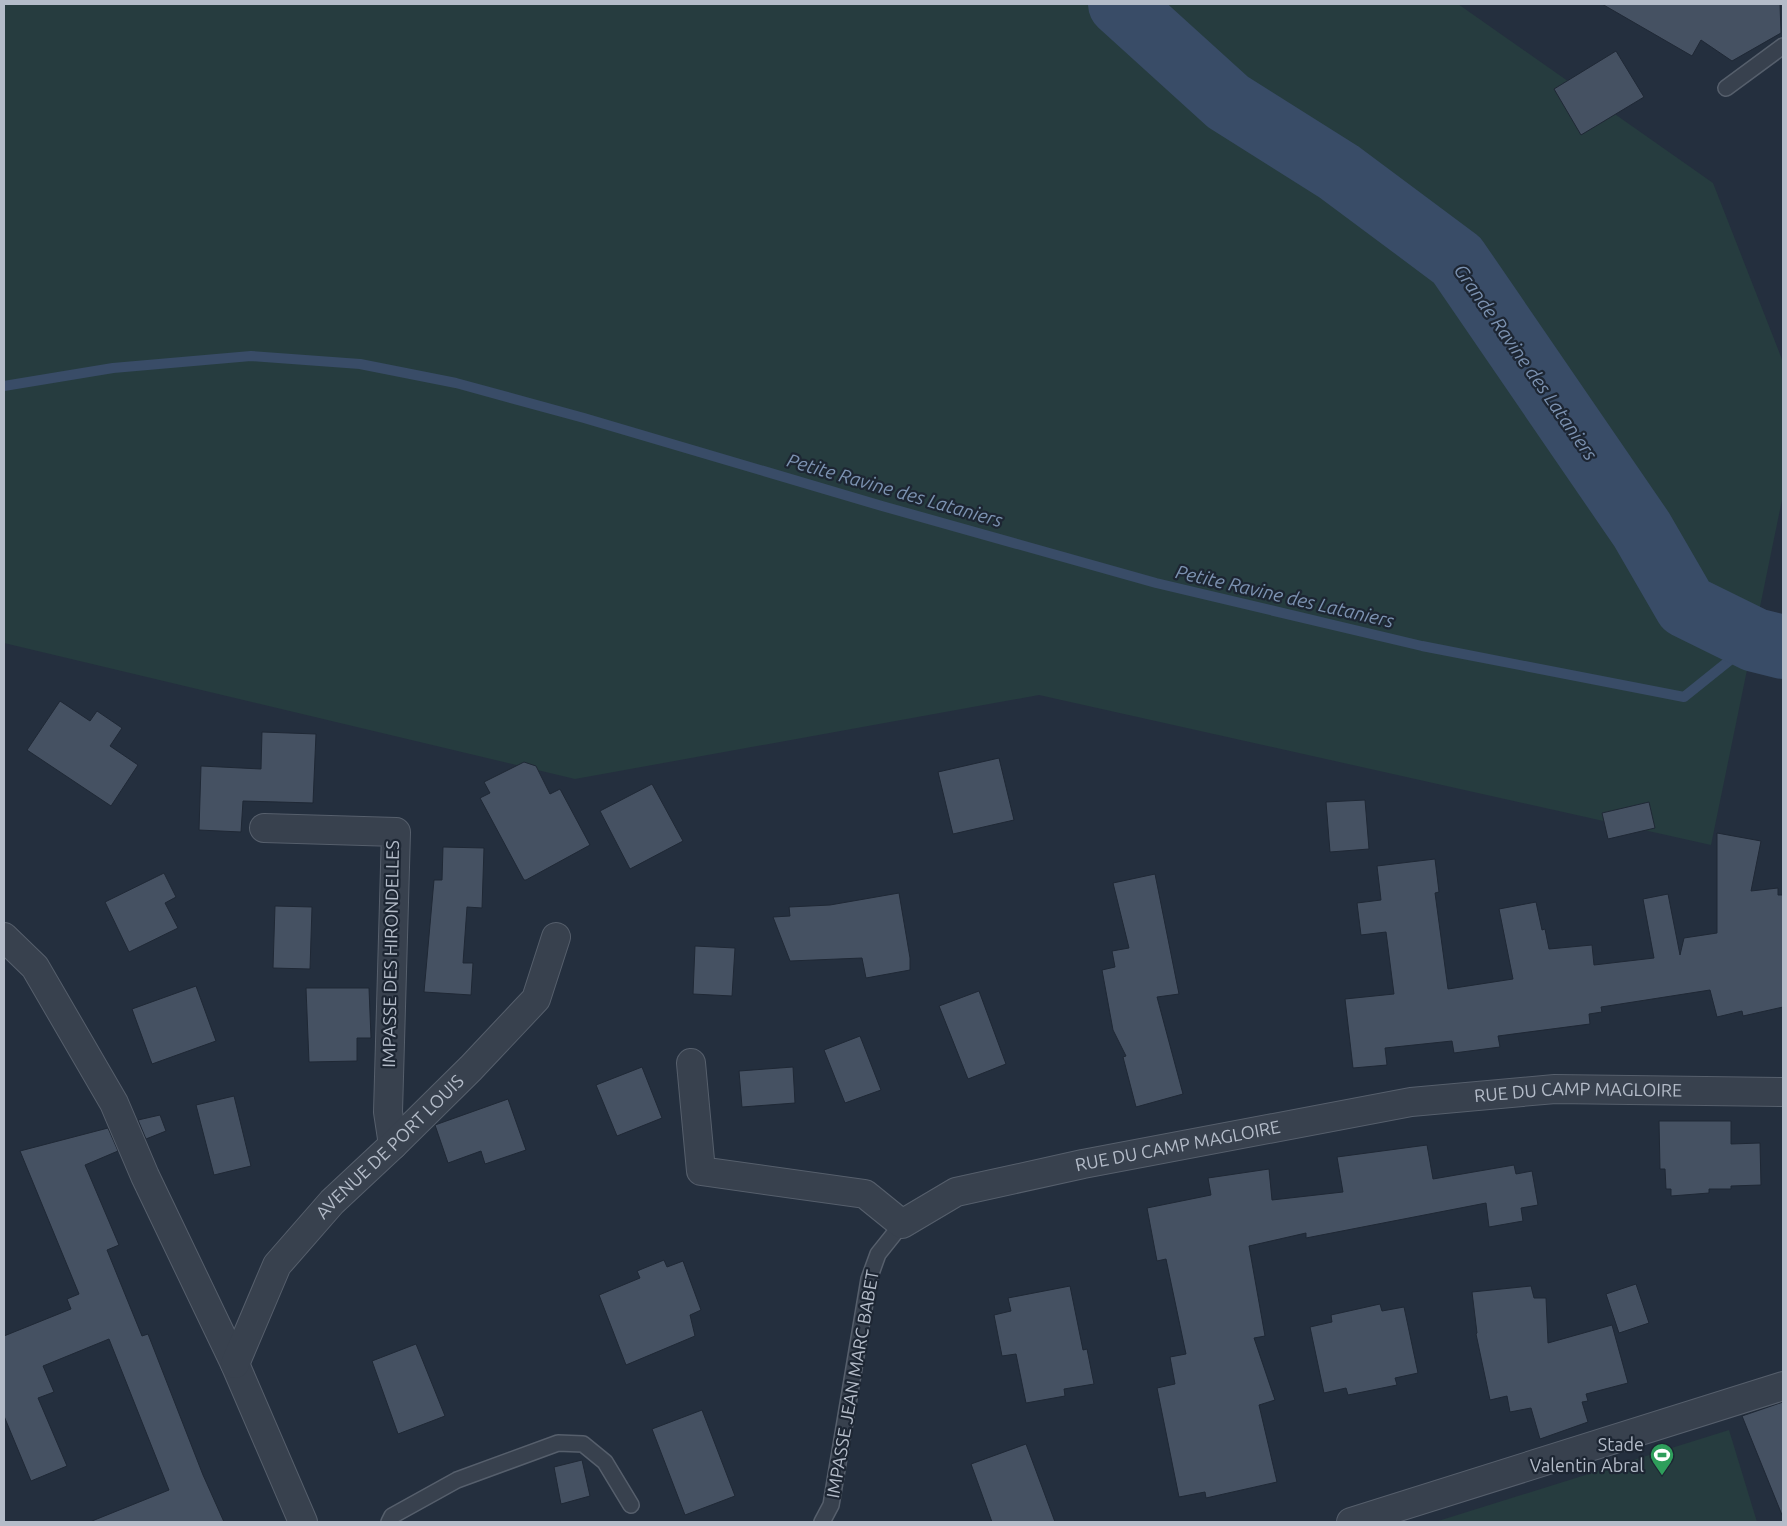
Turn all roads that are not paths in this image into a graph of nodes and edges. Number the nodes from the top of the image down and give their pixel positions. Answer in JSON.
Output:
{"nodes":[{"id":1,"x":1783,"y":46,"type":"edge"},
{"id":2,"x":1726,"y":88,"type":"dead end"},
{"id":3,"x":264,"y":828,"type":"dead end"},
{"id":4,"x":4,"y":937,"type":"edge"},
{"id":5,"x":556,"y":938,"type":"dead end"},
{"id":6,"x":692,"y":1063,"type":"dead end"},
{"id":7,"x":1783,"y":1092,"type":"edge"},
{"id":8,"x":393,"y":1145,"type":"junction"},
{"id":9,"x":902,"y":1224,"type":"junction"},
{"id":10,"x":235,"y":1364,"type":"junction"},
{"id":11,"x":1783,"y":1386,"type":"edge"},
{"id":12,"x":631,"y":1505,"type":"dead end"},
{"id":13,"x":303,"y":1522,"type":"edge"},
{"id":14,"x":389,"y":1522,"type":"edge"},
{"id":15,"x":822,"y":1522,"type":"edge"},
{"id":16,"x":1351,"y":1522,"type":"edge"}],
"edges":[{"from":1,"to":2,"type":"lane"},
{"from":3,"to":8,"type":"street","name":"IMPASSE DES HIRONDELLES"},
{"from":4,"to":10,"type":"street"},
{"from":5,"to":8,"type":"street","name":"AVENUE DE PORT LOUIS"},
{"from":6,"to":9,"type":"street"},
{"from":7,"to":9,"type":"street","name":"RUE DU CAMP MAGLOIRE"},
{"from":8,"to":10,"type":"street","name":"AVENUE DE PORT LOUIS"},
{"from":9,"to":15,"type":"lane","name":"IMPASSE JEAN MARC BABET"},
{"from":10,"to":13,"type":"street"},
{"from":11,"to":16,"type":"street"},
{"from":12,"to":14,"type":"lane"}]}
